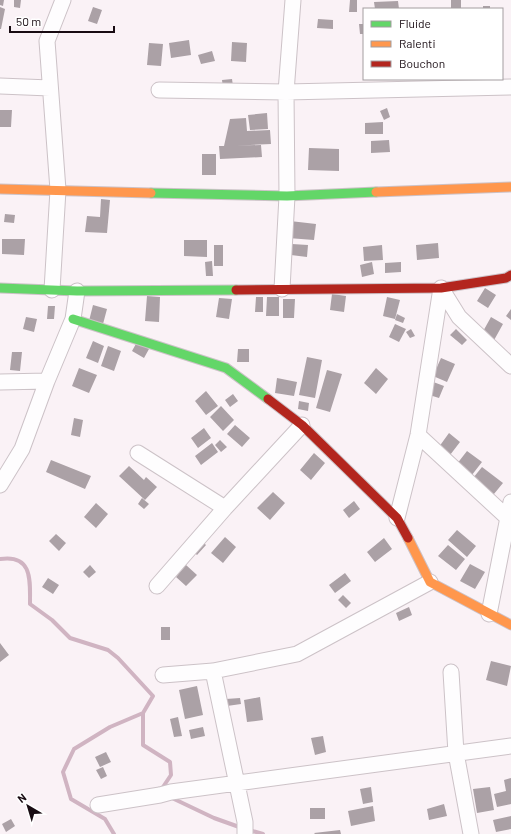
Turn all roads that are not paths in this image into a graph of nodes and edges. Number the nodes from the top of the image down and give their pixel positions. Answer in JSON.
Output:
{"nodes":[{"id":1,"x":63,"y":0,"type":"edge"},
{"id":2,"x":293,"y":0,"type":"edge"},
{"id":3,"x":0,"y":86,"type":"edge"},
{"id":4,"x":511,"y":86,"type":"edge"},
{"id":5,"x":50,"y":88,"type":"junction"},
{"id":6,"x":159,"y":90,"type":"dead end"},
{"id":7,"x":286,"y":92,"type":"junction"},
{"id":8,"x":511,"y":188,"type":"edge"},
{"id":9,"x":0,"y":189,"type":"edge"},
{"id":10,"x":58,"y":190,"type":"junction"},
{"id":11,"x":287,"y":196,"type":"junction"},
{"id":12,"x":511,"y":275,"type":"edge"},
{"id":13,"x":0,"y":288,"type":"edge"},
{"id":14,"x":441,"y":288,"type":"junction"},
{"id":15,"x":282,"y":289,"type":"junction"},
{"id":16,"x":52,"y":290,"type":"junction"},
{"id":17,"x":77,"y":291,"type":"junction"},
{"id":18,"x":72,"y":320,"type":"junction"},
{"id":19,"x":511,"y":366,"type":"edge"},
{"id":20,"x":0,"y":382,"type":"edge"},
{"id":21,"x":47,"y":382,"type":"junction"},
{"id":22,"x":302,"y":425,"type":"junction"},
{"id":23,"x":418,"y":434,"type":"junction"},
{"id":24,"x":138,"y":453,"type":"dead end"},
{"id":25,"x":0,"y":486,"type":"edge"},
{"id":26,"x":511,"y":502,"type":"edge"},
{"id":27,"x":225,"y":508,"type":"junction"},
{"id":28,"x":397,"y":518,"type":"junction"},
{"id":29,"x":510,"y":519,"type":"edge"},
{"id":30,"x":430,"y":582,"type":"junction"},
{"id":31,"x":157,"y":586,"type":"dead end"},
{"id":32,"x":489,"y":614,"type":"junction"},
{"id":33,"x":511,"y":625,"type":"edge"},
{"id":34,"x":213,"y":671,"type":"junction"},
{"id":35,"x":451,"y":672,"type":"dead end"},
{"id":36,"x":163,"y":675,"type":"dead end"},
{"id":37,"x":511,"y":746,"type":"edge"},
{"id":38,"x":456,"y":753,"type":"junction"},
{"id":39,"x":236,"y":783,"type":"junction"},
{"id":40,"x":98,"y":805,"type":"dead end"},
{"id":41,"x":245,"y":829,"type":"edge"},
{"id":42,"x":471,"y":834,"type":"edge"}],
"edges":[{"from":1,"to":5,"type":"street"},
{"from":2,"to":7,"type":"street"},
{"from":3,"to":5,"type":"street"},
{"from":4,"to":7,"type":"street"},
{"from":5,"to":10,"type":"street"},
{"from":6,"to":7,"type":"street"},
{"from":7,"to":11,"type":"street"},
{"from":8,"to":11,"type":"street"},
{"from":9,"to":10,"type":"street"},
{"from":10,"to":11,"type":"street"},
{"from":10,"to":16,"type":"street"},
{"from":11,"to":15,"type":"street"},
{"from":12,"to":14,"type":"street"},
{"from":13,"to":16,"type":"street"},
{"from":14,"to":15,"type":"street"},
{"from":14,"to":19,"type":"street"},
{"from":14,"to":23,"type":"street"},
{"from":15,"to":17,"type":"street"},
{"from":16,"to":17,"type":"street"},
{"from":17,"to":18,"type":"street"},
{"from":18,"to":21,"type":"street"},
{"from":18,"to":22,"type":"street"},
{"from":20,"to":21,"type":"street"},
{"from":21,"to":25,"type":"street"},
{"from":22,"to":27,"type":"street"},
{"from":22,"to":28,"type":"street"},
{"from":23,"to":28,"type":"street"},
{"from":23,"to":29,"type":"street"},
{"from":24,"to":27,"type":"street"},
{"from":26,"to":29,"type":"street"},
{"from":27,"to":31,"type":"street"},
{"from":28,"to":30,"type":"street"},
{"from":29,"to":32,"type":"street"},
{"from":30,"to":32,"type":"street"},
{"from":30,"to":34,"type":"street"},
{"from":32,"to":33,"type":"street"},
{"from":34,"to":36,"type":"street"},
{"from":34,"to":39,"type":"street"},
{"from":35,"to":38,"type":"street"},
{"from":37,"to":38,"type":"street"},
{"from":38,"to":39,"type":"street"},
{"from":38,"to":42,"type":"street"},
{"from":39,"to":40,"type":"street"},
{"from":39,"to":41,"type":"street"}]}
